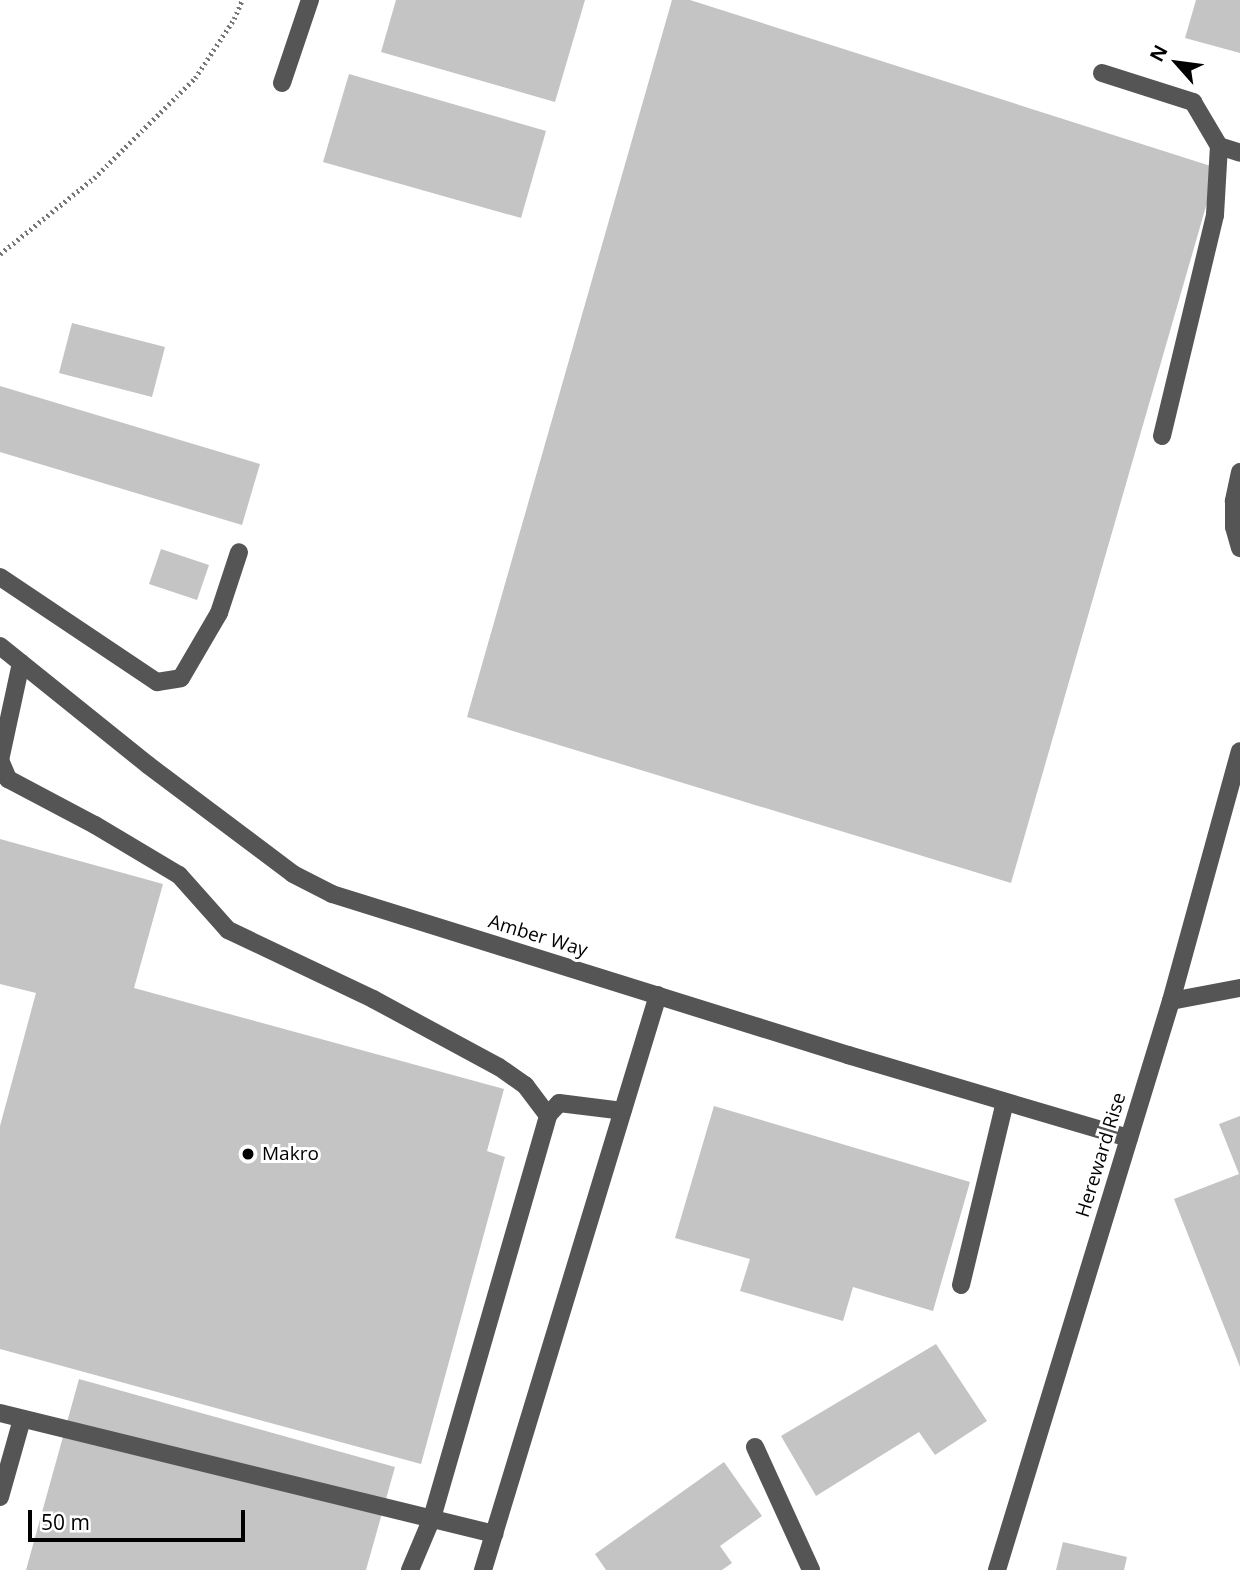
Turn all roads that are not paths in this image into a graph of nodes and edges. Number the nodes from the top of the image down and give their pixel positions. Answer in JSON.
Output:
{"nodes":[{"id":1,"x":310,"y":0,"type":"edge"},
{"id":2,"x":1102,"y":73,"type":"dead end"},
{"id":3,"x":282,"y":83,"type":"dead end"},
{"id":4,"x":1219,"y":146,"type":"junction"},
{"id":5,"x":1240,"y":153,"type":"edge"},
{"id":6,"x":1163,"y":436,"type":"dead end"},
{"id":7,"x":1240,"y":472,"type":"edge"},
{"id":8,"x":1240,"y":548,"type":"edge"},
{"id":9,"x":239,"y":552,"type":"dead end"},
{"id":10,"x":0,"y":577,"type":"edge"},
{"id":11,"x":0,"y":646,"type":"edge"},
{"id":12,"x":21,"y":663,"type":"junction"},
{"id":13,"x":1240,"y":751,"type":"edge"},
{"id":14,"x":1240,"y":988,"type":"edge"},
{"id":15,"x":658,"y":995,"type":"junction"},
{"id":16,"x":1171,"y":1001,"type":"junction"},
{"id":17,"x":1005,"y":1102,"type":"junction"},
{"id":18,"x":623,"y":1111,"type":"junction"},
{"id":19,"x":548,"y":1115,"type":"junction"},
{"id":20,"x":1129,"y":1138,"type":"junction"},
{"id":21,"x":961,"y":1285,"type":"dead end"},
{"id":22,"x":0,"y":1413,"type":"edge"},
{"id":23,"x":22,"y":1419,"type":"junction"},
{"id":24,"x":755,"y":1447,"type":"dead end"},
{"id":25,"x":0,"y":1497,"type":"edge"},
{"id":26,"x":432,"y":1518,"type":"junction"},
{"id":27,"x":494,"y":1534,"type":"junction"},
{"id":28,"x":411,"y":1570,"type":"edge"},
{"id":29,"x":483,"y":1570,"type":"edge"},
{"id":30,"x":811,"y":1570,"type":"edge"},
{"id":31,"x":998,"y":1570,"type":"edge"}],
"edges":[{"from":1,"to":3,"type":"street"},
{"from":2,"to":4,"type":"street"},
{"from":4,"to":5,"type":"street"},
{"from":4,"to":6,"type":"street"},
{"from":7,"to":8,"type":"street"},
{"from":9,"to":10,"type":"street"},
{"from":11,"to":12,"type":"street","name":"Amber Way"},
{"from":12,"to":15,"type":"street","name":"Amber Way"},
{"from":12,"to":19,"type":"street"},
{"from":13,"to":16,"type":"street","name":"Hereward Rise"},
{"from":14,"to":16,"type":"street"},
{"from":15,"to":17,"type":"street","name":"Amber Way"},
{"from":15,"to":18,"type":"street"},
{"from":16,"to":20,"type":"street","name":"Hereward Rise"},
{"from":17,"to":20,"type":"street","name":"Amber Way"},
{"from":17,"to":21,"type":"street"},
{"from":18,"to":19,"type":"street"},
{"from":18,"to":27,"type":"street"},
{"from":19,"to":26,"type":"street"},
{"from":20,"to":31,"type":"street","name":"Hereward Rise"},
{"from":22,"to":23,"type":"street"},
{"from":23,"to":25,"type":"street"},
{"from":23,"to":26,"type":"street"},
{"from":24,"to":30,"type":"street"},
{"from":26,"to":27,"type":"street"},
{"from":26,"to":28,"type":"street"},
{"from":27,"to":29,"type":"street"}]}
